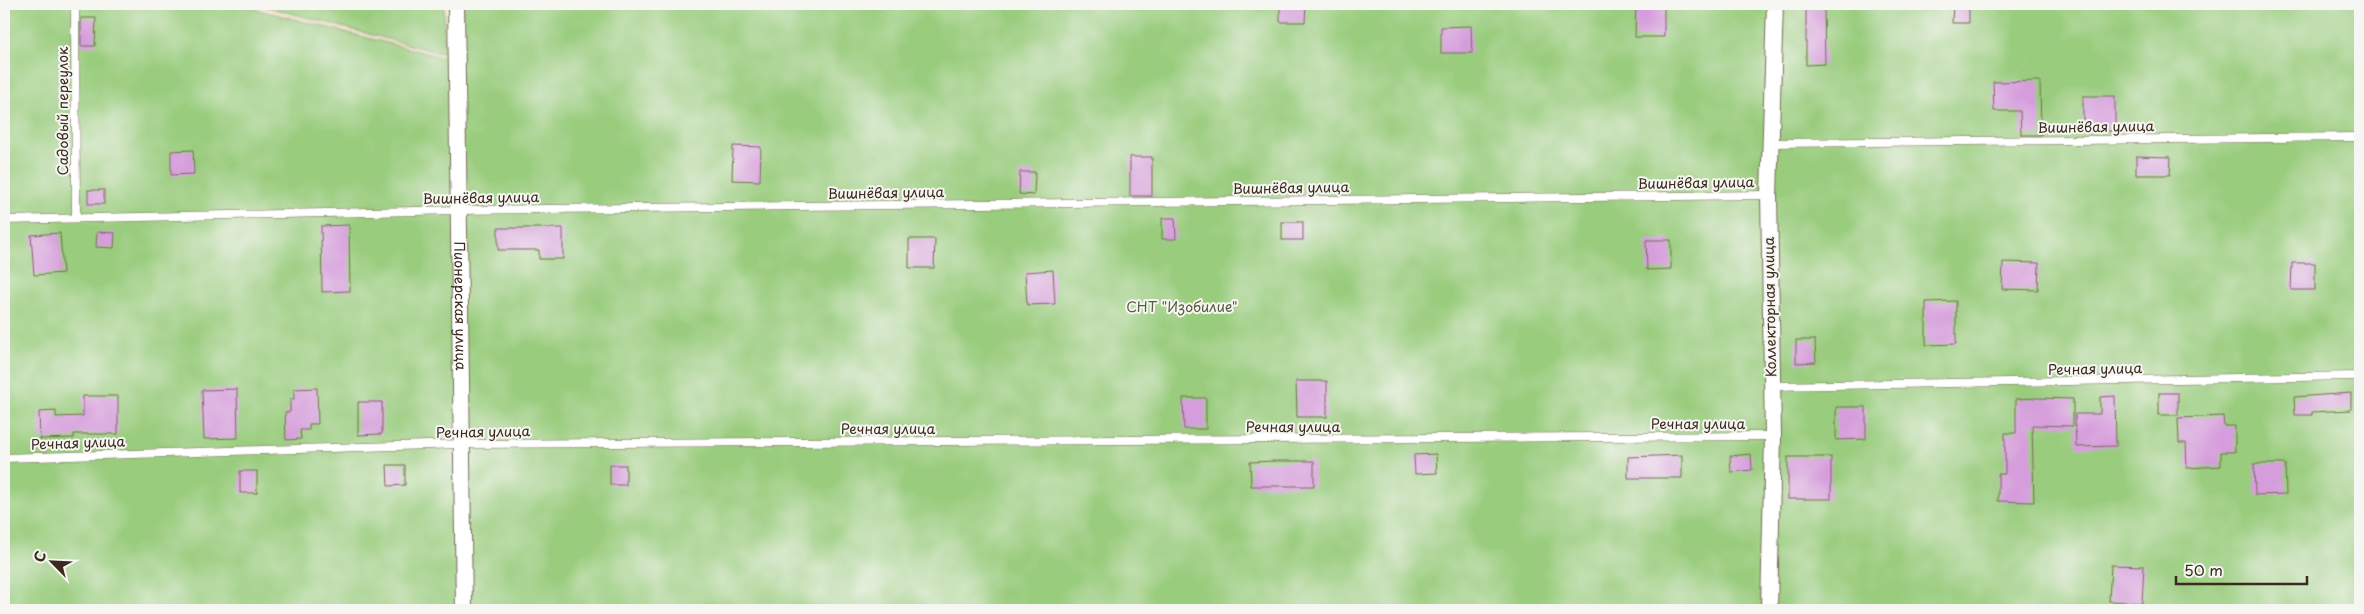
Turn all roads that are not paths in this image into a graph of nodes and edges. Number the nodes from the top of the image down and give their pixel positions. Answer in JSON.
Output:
{"nodes":[{"id":1,"x":76,"y":4,"type":"edge"},
{"id":2,"x":456,"y":4,"type":"edge"},
{"id":3,"x":1775,"y":4,"type":"edge"},
{"id":4,"x":2360,"y":137,"type":"edge"},
{"id":5,"x":1771,"y":143,"type":"junction"},
{"id":6,"x":1769,"y":195,"type":"junction"},
{"id":7,"x":459,"y":210,"type":"junction"},
{"id":8,"x":76,"y":218,"type":"junction"},
{"id":9,"x":4,"y":220,"type":"edge"},
{"id":10,"x":2360,"y":376,"type":"edge"},
{"id":11,"x":1771,"y":386,"type":"junction"},
{"id":12,"x":1773,"y":436,"type":"junction"},
{"id":13,"x":462,"y":444,"type":"junction"},
{"id":14,"x":4,"y":458,"type":"edge"},
{"id":15,"x":464,"y":610,"type":"edge"},
{"id":16,"x":1769,"y":610,"type":"edge"}],
"edges":[{"from":1,"to":8,"type":"lane","name":"Садовый переулок"},
{"from":2,"to":7,"type":"street","name":"Пионерская улица"},
{"from":3,"to":5,"type":"street","name":"Коллекторная улица"},
{"from":4,"to":5,"type":"lane","name":"Вишнёвая улица"},
{"from":5,"to":6,"type":"street","name":"Коллекторная улица"},
{"from":6,"to":7,"type":"lane","name":"Вишнёвая улица"},
{"from":6,"to":11,"type":"street","name":"Коллекторная улица"},
{"from":7,"to":8,"type":"lane","name":"Вишнёвая улица"},
{"from":7,"to":13,"type":"street","name":"Пионерская улица"},
{"from":8,"to":9,"type":"lane","name":"Вишнёвая улица"},
{"from":10,"to":11,"type":"lane","name":"Речная улица"},
{"from":11,"to":12,"type":"street","name":"Коллекторная улица"},
{"from":12,"to":13,"type":"lane","name":"Речная улица"},
{"from":12,"to":16,"type":"street","name":"Коллекторная улица"},
{"from":13,"to":14,"type":"lane","name":"Речная улица"},
{"from":13,"to":15,"type":"street","name":"Пионерская улица"}]}
